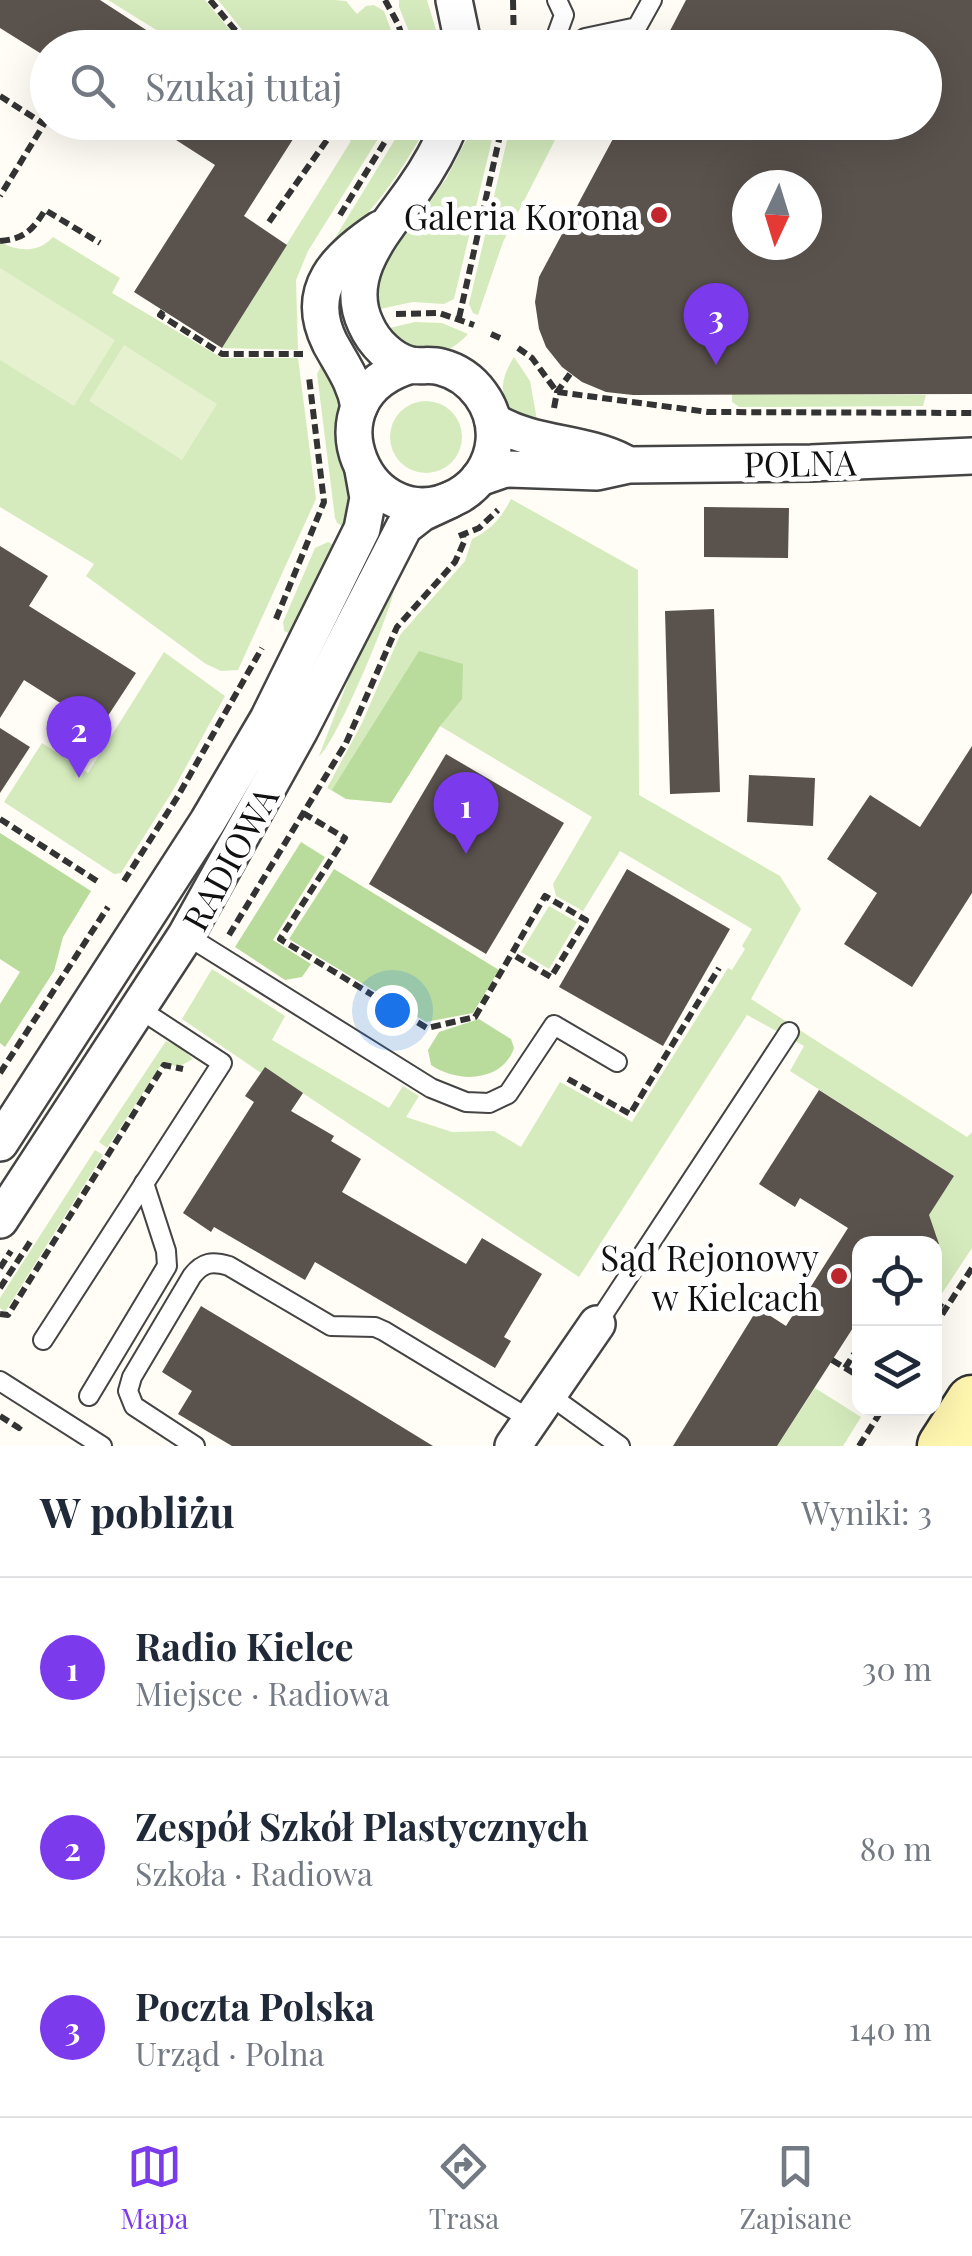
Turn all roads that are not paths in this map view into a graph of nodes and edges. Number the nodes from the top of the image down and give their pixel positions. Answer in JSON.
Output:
{"nodes":[{"id":1,"x":454,"y":0,"type":"edge"},
{"id":2,"x":557,"y":0,"type":"edge"},
{"id":3,"x":652,"y":0,"type":"edge"},
{"id":4,"x":460,"y":30,"type":"edge"},
{"id":5,"x":559,"y":30,"type":"edge"},
{"id":6,"x":619,"y":30,"type":"edge"},
{"id":7,"x":442,"y":140,"type":"edge"},
{"id":8,"x":385,"y":226,"type":"junction"},
{"id":9,"x":412,"y":365,"type":"junction"},
{"id":10,"x":359,"y":407,"type":"junction"},
{"id":11,"x":493,"y":421,"type":"junction"},
{"id":12,"x":972,"y":456,"type":"edge"},
{"id":13,"x":629,"y":465,"type":"junction"},
{"id":14,"x":362,"y":470,"type":"junction"},
{"id":15,"x":479,"y":478,"type":"junction"},
{"id":16,"x":450,"y":500,"type":"junction"},
{"id":17,"x":186,"y":935,"type":"junction"},
{"id":18,"x":138,"y":1008,"type":"junction"},
{"id":19,"x":789,"y":1032,"type":"dead end"},
{"id":20,"x":618,"y":1062,"type":"dead end"},
{"id":21,"x":0,"y":1142,"type":"edge"},
{"id":22,"x":144,"y":1183,"type":"junction"},
{"id":23,"x":0,"y":1220,"type":"edge"},
{"id":24,"x":596,"y":1324,"type":"joint"},
{"id":25,"x":43,"y":1340,"type":"dead end"},
{"id":26,"x":0,"y":1381,"type":"edge"},
{"id":27,"x":89,"y":1396,"type":"dead end"},
{"id":28,"x":972,"y":1401,"type":"edge"},
{"id":29,"x":531,"y":1420,"type":"edge"},
{"id":30,"x":102,"y":1446,"type":"edge"},
{"id":31,"x":194,"y":1446,"type":"edge"},
{"id":32,"x":620,"y":1446,"type":"edge"},
{"id":33,"x":943,"y":1446,"type":"edge"}],
"edges":[{"from":1,"to":4,"type":"street"},
{"from":2,"to":5,"type":"lane"},
{"from":3,"to":6,"type":"lane"},
{"from":7,"to":8,"type":"street"},
{"from":8,"to":9,"type":"street"},
{"from":8,"to":10,"type":"street"},
{"from":9,"to":10,"type":"street"},
{"from":9,"to":11,"type":"street"},
{"from":10,"to":14,"type":"street"},
{"from":11,"to":13,"type":"street","name":"POLNA"},
{"from":11,"to":15,"type":"street"},
{"from":12,"to":13,"type":"street","name":"POLNA"},
{"from":13,"to":15,"type":"street","name":"POLNA"},
{"from":14,"to":16,"type":"street"},
{"from":14,"to":21,"type":"street","name":"RADIOWA"},
{"from":15,"to":16,"type":"street"},
{"from":16,"to":17,"type":"street","name":"RADIOWA"},
{"from":17,"to":18,"type":"street","name":"RADIOWA"},
{"from":17,"to":20,"type":"lane"},
{"from":18,"to":22,"type":"lane"},
{"from":18,"to":23,"type":"street","name":"RADIOWA"},
{"from":19,"to":24,"type":"lane"},
{"from":22,"to":25,"type":"lane"},
{"from":22,"to":27,"type":"lane"},
{"from":24,"to":29,"type":"street"},
{"from":26,"to":30,"type":"lane"},
{"from":28,"to":33,"type":"main road"},
{"from":29,"to":31,"type":"lane"},
{"from":29,"to":32,"type":"lane"}]}
